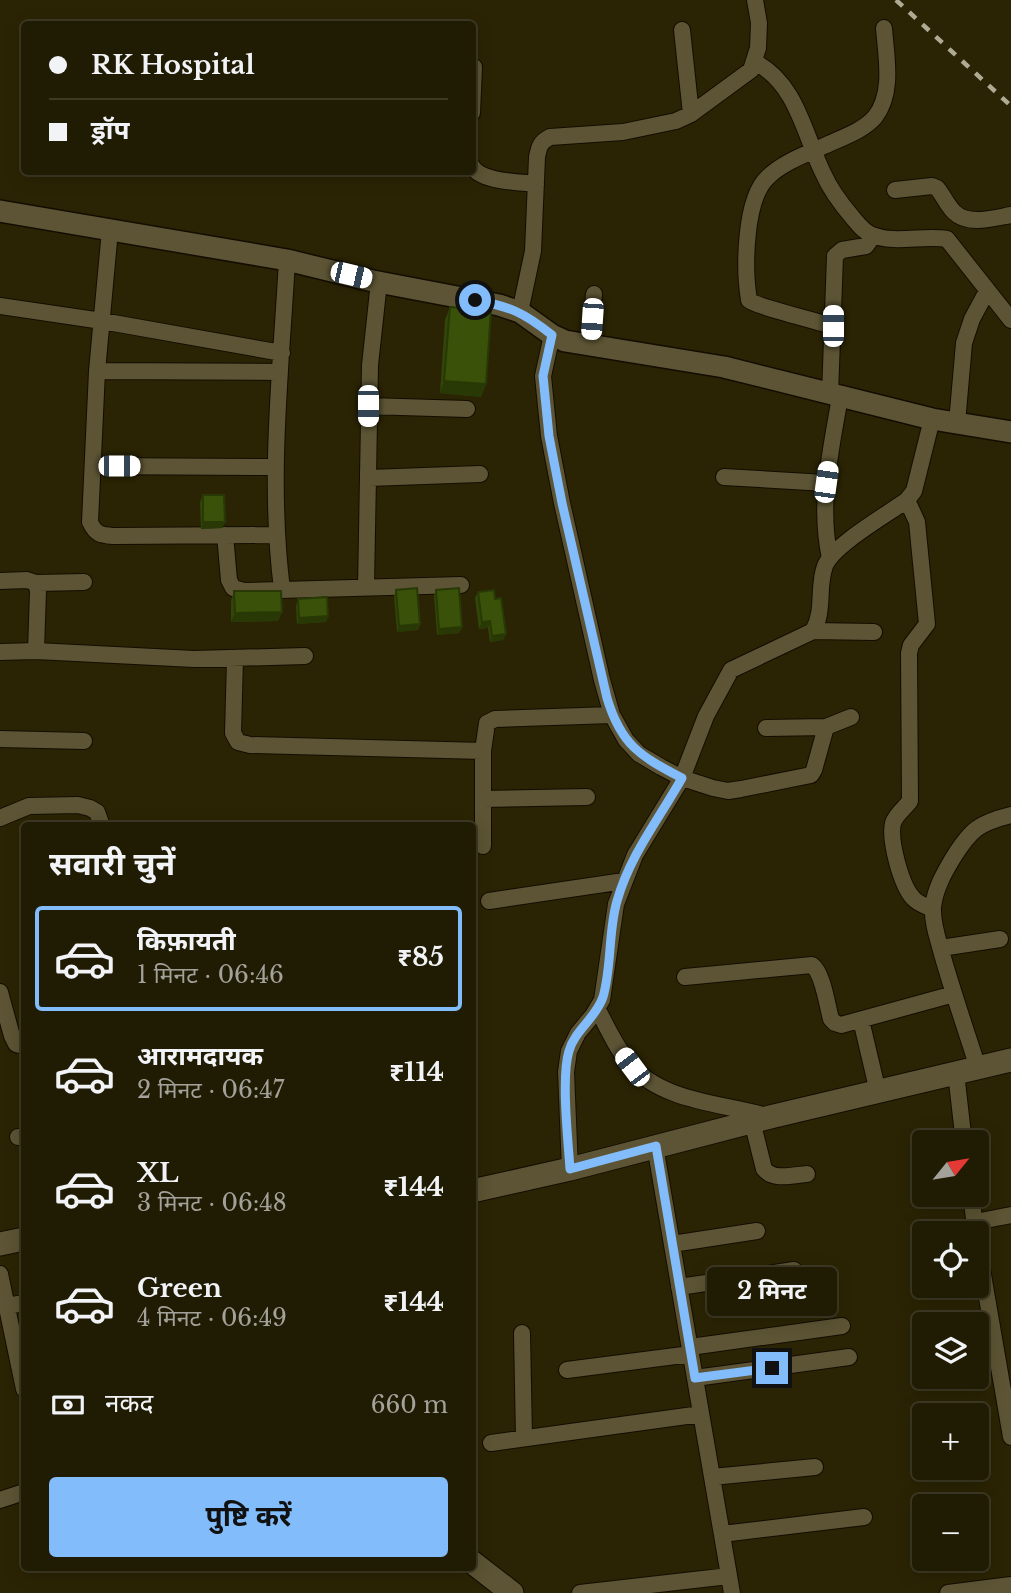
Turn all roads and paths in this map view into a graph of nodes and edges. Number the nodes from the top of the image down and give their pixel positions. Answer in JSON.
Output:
{"nodes":[{"id":1,"x":755,"y":0,"type":"edge"},
{"id":2,"x":884,"y":28,"type":"dead end"},
{"id":3,"x":682,"y":30,"type":"dead end"},
{"id":4,"x":755,"y":62,"type":"junction"},
{"id":5,"x":691,"y":114,"type":"junction"},
{"id":6,"x":814,"y":151,"type":"junction"},
{"id":7,"x":476,"y":172,"type":"edge"},
{"id":8,"x":536,"y":184,"type":"junction"},
{"id":9,"x":895,"y":190,"type":"dead end"},
{"id":10,"x":0,"y":211,"type":"edge"},
{"id":11,"x":1011,"y":215,"type":"edge"},
{"id":12,"x":110,"y":230,"type":"junction"},
{"id":13,"x":873,"y":236,"type":"junction"},
{"id":14,"x":287,"y":260,"type":"junction"},
{"id":15,"x":379,"y":282,"type":"junction"},
{"id":16,"x":987,"y":291,"type":"junction"},
{"id":17,"x":594,"y":294,"type":"dead end"},
{"id":18,"x":0,"y":306,"type":"edge"},
{"id":19,"x":520,"y":312,"type":"junction"},
{"id":20,"x":1011,"y":320,"type":"edge"},
{"id":21,"x":102,"y":321,"type":"junction"},
{"id":22,"x":833,"y":326,"type":"junction"},
{"id":23,"x":552,"y":335,"type":"junction"},
{"id":24,"x":590,"y":345,"type":"junction"},
{"id":25,"x":282,"y":353,"type":"junction"},
{"id":26,"x":97,"y":371,"type":"junction"},
{"id":27,"x":280,"y":372,"type":"junction"},
{"id":28,"x":835,"y":396,"type":"junction"},
{"id":29,"x":368,"y":406,"type":"junction"},
{"id":30,"x":467,"y":409,"type":"dead end"},
{"id":31,"x":932,"y":419,"type":"junction"},
{"id":32,"x":957,"y":423,"type":"junction"},
{"id":33,"x":1011,"y":432,"type":"edge"},
{"id":34,"x":93,"y":466,"type":"junction"},
{"id":35,"x":274,"y":467,"type":"junction"},
{"id":36,"x":480,"y":474,"type":"dead end"},
{"id":37,"x":724,"y":477,"type":"dead end"},
{"id":38,"x":369,"y":478,"type":"junction"},
{"id":39,"x":826,"y":482,"type":"junction"},
{"id":40,"x":907,"y":500,"type":"junction"},
{"id":41,"x":225,"y":535,"type":"junction"},
{"id":42,"x":275,"y":535,"type":"junction"},
{"id":43,"x":830,"y":558,"type":"junction"},
{"id":44,"x":0,"y":581,"type":"edge"},
{"id":45,"x":84,"y":582,"type":"dead end"},
{"id":46,"x":36,"y":583,"type":"junction"},
{"id":47,"x":461,"y":585,"type":"dead end"},
{"id":48,"x":366,"y":587,"type":"junction"},
{"id":49,"x":282,"y":589,"type":"junction"},
{"id":50,"x":813,"y":631,"type":"junction"},
{"id":51,"x":874,"y":632,"type":"dead end"},
{"id":52,"x":36,"y":651,"type":"junction"},
{"id":53,"x":0,"y":652,"type":"edge"},
{"id":54,"x":305,"y":656,"type":"dead end"},
{"id":55,"x":235,"y":659,"type":"junction"},
{"id":56,"x":612,"y":715,"type":"junction"},
{"id":57,"x":851,"y":718,"type":"dead end"},
{"id":58,"x":826,"y":727,"type":"junction"},
{"id":59,"x":766,"y":728,"type":"dead end"},
{"id":60,"x":0,"y":739,"type":"edge"},
{"id":61,"x":84,"y":741,"type":"dead end"},
{"id":62,"x":483,"y":751,"type":"junction"},
{"id":63,"x":682,"y":778,"type":"junction"},
{"id":64,"x":587,"y":797,"type":"dead end"},
{"id":65,"x":483,"y":799,"type":"junction"},
{"id":66,"x":1011,"y":815,"type":"edge"},
{"id":67,"x":0,"y":818,"type":"edge"},
{"id":68,"x":101,"y":822,"type":"edge"},
{"id":69,"x":483,"y":846,"type":"dead end"},
{"id":70,"x":624,"y":881,"type":"junction"},
{"id":71,"x":489,"y":901,"type":"dead end"},
{"id":72,"x":933,"y":909,"type":"junction"},
{"id":73,"x":1000,"y":939,"type":"dead end"},
{"id":74,"x":941,"y":948,"type":"junction"},
{"id":75,"x":685,"y":977,"type":"dead end"},
{"id":76,"x":0,"y":992,"type":"edge"},
{"id":77,"x":954,"y":994,"type":"junction"},
{"id":78,"x":597,"y":1008,"type":"junction"},
{"id":79,"x":861,"y":1020,"type":"junction"},
{"id":80,"x":21,"y":1045,"type":"edge"},
{"id":81,"x":1011,"y":1060,"type":"edge"},
{"id":82,"x":967,"y":1070,"type":"junction"},
{"id":83,"x":878,"y":1091,"type":"junction"},
{"id":84,"x":761,"y":1119,"type":"junction"},
{"id":85,"x":965,"y":1130,"type":"edge"},
{"id":86,"x":656,"y":1146,"type":"junction"},
{"id":87,"x":570,"y":1169,"type":"junction"},
{"id":88,"x":807,"y":1174,"type":"dead end"},
{"id":89,"x":476,"y":1190,"type":"edge"},
{"id":90,"x":1011,"y":1215,"type":"edge"},
{"id":91,"x":989,"y":1224,"type":"edge"},
{"id":92,"x":757,"y":1231,"type":"dead end"},
{"id":93,"x":21,"y":1240,"type":"edge"},
{"id":94,"x":0,"y":1244,"type":"edge"},
{"id":95,"x":672,"y":1244,"type":"junction"},
{"id":96,"x":794,"y":1270,"type":"dead end"},
{"id":97,"x":0,"y":1274,"type":"edge"},
{"id":98,"x":679,"y":1287,"type":"junction"},
{"id":99,"x":988,"y":1298,"type":"edge"},
{"id":100,"x":21,"y":1304,"type":"edge"},
{"id":101,"x":7,"y":1306,"type":"junction"},
{"id":102,"x":842,"y":1326,"type":"dead end"},
{"id":103,"x":522,"y":1334,"type":"dead end"},
{"id":104,"x":690,"y":1351,"type":"junction"},
{"id":105,"x":849,"y":1357,"type":"dead end"},
{"id":106,"x":567,"y":1370,"type":"dead end"},
{"id":107,"x":21,"y":1374,"type":"edge"},
{"id":108,"x":695,"y":1378,"type":"junction"},
{"id":109,"x":701,"y":1414,"type":"junction"},
{"id":110,"x":1010,"y":1426,"type":"edge"},
{"id":111,"x":524,"y":1438,"type":"junction"},
{"id":112,"x":491,"y":1443,"type":"dead end"},
{"id":113,"x":815,"y":1467,"type":"dead end"},
{"id":114,"x":712,"y":1477,"type":"junction"},
{"id":115,"x":21,"y":1493,"type":"edge"},
{"id":116,"x":0,"y":1500,"type":"edge"},
{"id":117,"x":864,"y":1517,"type":"dead end"},
{"id":118,"x":722,"y":1534,"type":"junction"},
{"id":119,"x":476,"y":1566,"type":"edge"},
{"id":120,"x":729,"y":1576,"type":"junction"},
{"id":121,"x":1011,"y":1585,"type":"edge"},
{"id":122,"x":505,"y":1591,"type":"edge"},
{"id":123,"x":580,"y":1593,"type":"edge"},
{"id":124,"x":732,"y":1593,"type":"edge"},
{"id":125,"x":948,"y":1593,"type":"edge"}],
"edges":[{"from":1,"to":4,"type":"street"},
{"from":2,"to":6,"type":"street"},
{"from":3,"to":5,"type":"street"},
{"from":4,"to":5,"type":"street"},
{"from":4,"to":6,"type":"street"},
{"from":5,"to":8,"type":"street"},
{"from":6,"to":13,"type":"street"},
{"from":6,"to":22,"type":"street"},
{"from":7,"to":8,"type":"street"},
{"from":8,"to":19,"type":"street"},
{"from":9,"to":11,"type":"street"},
{"from":10,"to":12,"type":"street"},
{"from":12,"to":14,"type":"street"},
{"from":12,"to":21,"type":"street"},
{"from":13,"to":16,"type":"street"},
{"from":13,"to":22,"type":"street"},
{"from":14,"to":15,"type":"street"},
{"from":14,"to":25,"type":"street"},
{"from":15,"to":19,"type":"street"},
{"from":15,"to":29,"type":"street"},
{"from":16,"to":20,"type":"street"},
{"from":16,"to":32,"type":"street"},
{"from":17,"to":24,"type":"street"},
{"from":18,"to":21,"type":"street"},
{"from":19,"to":23,"type":"street"},
{"from":21,"to":25,"type":"street"},
{"from":21,"to":26,"type":"street"},
{"from":22,"to":28,"type":"street"},
{"from":23,"to":24,"type":"street"},
{"from":23,"to":56,"type":"street"},
{"from":24,"to":28,"type":"street"},
{"from":25,"to":27,"type":"street"},
{"from":26,"to":27,"type":"street"},
{"from":26,"to":34,"type":"street"},
{"from":27,"to":35,"type":"street"},
{"from":28,"to":31,"type":"street"},
{"from":28,"to":39,"type":"street"},
{"from":29,"to":30,"type":"street"},
{"from":29,"to":38,"type":"street"},
{"from":31,"to":32,"type":"street"},
{"from":31,"to":40,"type":"street"},
{"from":32,"to":33,"type":"street"},
{"from":34,"to":35,"type":"street"},
{"from":34,"to":41,"type":"street"},
{"from":35,"to":42,"type":"street"},
{"from":36,"to":38,"type":"street"},
{"from":37,"to":39,"type":"street"},
{"from":38,"to":48,"type":"street"},
{"from":39,"to":43,"type":"street"},
{"from":40,"to":43,"type":"street"},
{"from":40,"to":72,"type":"street"},
{"from":41,"to":42,"type":"street"},
{"from":41,"to":49,"type":"street"},
{"from":42,"to":49,"type":"street"},
{"from":43,"to":50,"type":"street"},
{"from":44,"to":46,"type":"street"},
{"from":45,"to":46,"type":"street"},
{"from":46,"to":52,"type":"street"},
{"from":47,"to":48,"type":"street"},
{"from":48,"to":49,"type":"street"},
{"from":50,"to":51,"type":"street"},
{"from":50,"to":63,"type":"street"},
{"from":52,"to":53,"type":"street"},
{"from":52,"to":55,"type":"street"},
{"from":54,"to":55,"type":"street"},
{"from":55,"to":62,"type":"street"},
{"from":56,"to":62,"type":"street"},
{"from":56,"to":63,"type":"street"},
{"from":57,"to":58,"type":"street"},
{"from":58,"to":59,"type":"street"},
{"from":58,"to":63,"type":"street"},
{"from":60,"to":61,"type":"street"},
{"from":62,"to":65,"type":"street"},
{"from":63,"to":70,"type":"street"},
{"from":64,"to":65,"type":"street"},
{"from":65,"to":69,"type":"street"},
{"from":66,"to":72,"type":"street"},
{"from":67,"to":68,"type":"street"},
{"from":70,"to":71,"type":"street"},
{"from":70,"to":78,"type":"street"},
{"from":72,"to":74,"type":"street"},
{"from":73,"to":74,"type":"street"},
{"from":74,"to":77,"type":"street"},
{"from":75,"to":79,"type":"street"},
{"from":76,"to":80,"type":"street"},
{"from":77,"to":79,"type":"street"},
{"from":77,"to":82,"type":"street"},
{"from":78,"to":84,"type":"street"},
{"from":78,"to":87,"type":"street"},
{"from":79,"to":83,"type":"street"},
{"from":81,"to":82,"type":"main road"},
{"from":82,"to":83,"type":"main road"},
{"from":82,"to":85,"type":"street"},
{"from":83,"to":84,"type":"main road"},
{"from":84,"to":86,"type":"main road"},
{"from":84,"to":88,"type":"street"},
{"from":86,"to":87,"type":"main road"},
{"from":86,"to":95,"type":"street"},
{"from":87,"to":89,"type":"main road"},
{"from":90,"to":91,"type":"street"},
{"from":92,"to":95,"type":"street"},
{"from":93,"to":94,"type":"main road"},
{"from":95,"to":98,"type":"street"},
{"from":96,"to":98,"type":"street"},
{"from":97,"to":101,"type":"street"},
{"from":98,"to":104,"type":"street"},
{"from":99,"to":110,"type":"street"},
{"from":100,"to":101,"type":"street"},
{"from":101,"to":107,"type":"street"},
{"from":102,"to":104,"type":"street"},
{"from":103,"to":111,"type":"street"},
{"from":104,"to":106,"type":"street"},
{"from":104,"to":108,"type":"street"},
{"from":105,"to":108,"type":"street"},
{"from":108,"to":109,"type":"street"},
{"from":109,"to":111,"type":"street"},
{"from":109,"to":114,"type":"street"},
{"from":111,"to":112,"type":"street"},
{"from":113,"to":114,"type":"street"},
{"from":114,"to":118,"type":"street"},
{"from":115,"to":116,"type":"street"},
{"from":117,"to":118,"type":"street"},
{"from":118,"to":120,"type":"street"},
{"from":119,"to":122,"type":"main road"},
{"from":120,"to":123,"type":"street"},
{"from":120,"to":124,"type":"street"},
{"from":121,"to":125,"type":"street"}]}
